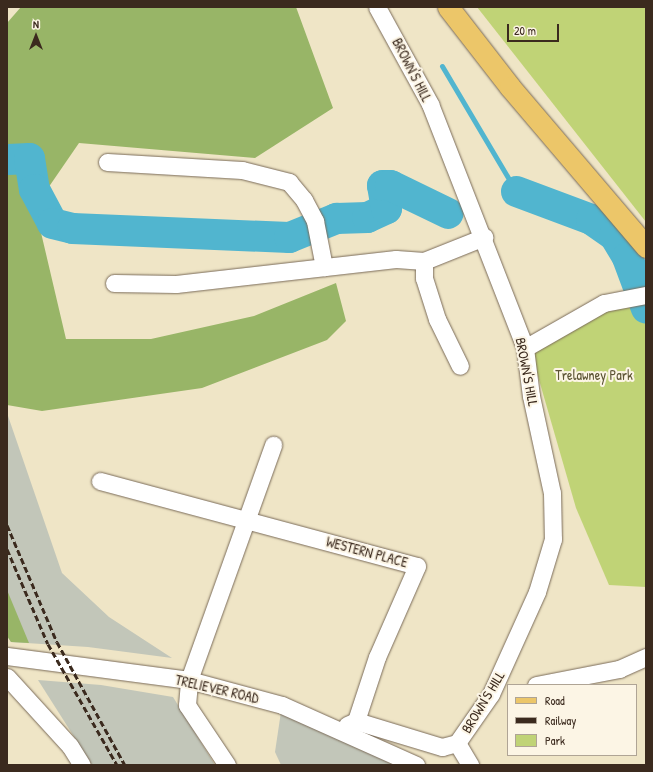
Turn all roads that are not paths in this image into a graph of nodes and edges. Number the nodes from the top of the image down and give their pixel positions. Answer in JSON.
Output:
{"nodes":[{"id":1,"x":377,"y":7,"type":"edge"},
{"id":2,"x":448,"y":7,"type":"edge"},
{"id":3,"x":107,"y":162,"type":"dead end"},
{"id":4,"x":484,"y":237,"type":"junction"},
{"id":5,"x":646,"y":247,"type":"edge"},
{"id":6,"x":424,"y":261,"type":"junction"},
{"id":7,"x":324,"y":267,"type":"junction"},
{"id":8,"x":114,"y":283,"type":"dead end"},
{"id":9,"x":646,"y":295,"type":"edge"},
{"id":10,"x":525,"y":348,"type":"junction"},
{"id":11,"x":460,"y":366,"type":"dead end"},
{"id":12,"x":273,"y":445,"type":"dead end"},
{"id":13,"x":100,"y":481,"type":"dead end"},
{"id":14,"x":248,"y":520,"type":"junction"},
{"id":15,"x":7,"y":656,"type":"edge"},
{"id":16,"x":646,"y":657,"type":"edge"},
{"id":17,"x":7,"y":677,"type":"edge"},
{"id":18,"x":189,"y":680,"type":"junction"},
{"id":19,"x":570,"y":682,"type":"edge"},
{"id":20,"x":547,"y":684,"type":"edge"},
{"id":21,"x":507,"y":691,"type":"edge"},
{"id":22,"x":491,"y":694,"type":"junction"},
{"id":23,"x":349,"y":725,"type":"junction"},
{"id":24,"x":457,"y":743,"type":"junction"},
{"id":25,"x":82,"y":765,"type":"edge"},
{"id":26,"x":227,"y":765,"type":"edge"},
{"id":27,"x":416,"y":765,"type":"edge"},
{"id":28,"x":470,"y":765,"type":"edge"}],
"edges":[{"from":1,"to":4,"type":"street","name":"BROWN'S HILL"},
{"from":2,"to":5,"type":"main road"},
{"from":3,"to":7,"type":"street"},
{"from":4,"to":6,"type":"street"},
{"from":4,"to":10,"type":"street","name":"BROWN'S HILL"},
{"from":6,"to":7,"type":"street"},
{"from":6,"to":11,"type":"street"},
{"from":7,"to":8,"type":"street"},
{"from":9,"to":10,"type":"street"},
{"from":10,"to":22,"type":"street","name":"BROWN'S HILL"},
{"from":12,"to":14,"type":"street"},
{"from":13,"to":14,"type":"street","name":"WESTERN PLACE"},
{"from":14,"to":18,"type":"street"},
{"from":14,"to":23,"type":"street","name":"WESTERN PLACE"},
{"from":15,"to":18,"type":"street","name":"TRELIEVER ROAD"},
{"from":16,"to":19,"type":"street"},
{"from":17,"to":25,"type":"street"},
{"from":18,"to":23,"type":"street","name":"TRELIEVER ROAD"},
{"from":18,"to":26,"type":"street"},
{"from":19,"to":20,"type":"street"},
{"from":21,"to":22,"type":"street"},
{"from":22,"to":24,"type":"street","name":"BROWN'S HILL"},
{"from":23,"to":24,"type":"street"},
{"from":23,"to":27,"type":"street","name":"TRELIEVER ROAD"},
{"from":24,"to":28,"type":"street"}]}
